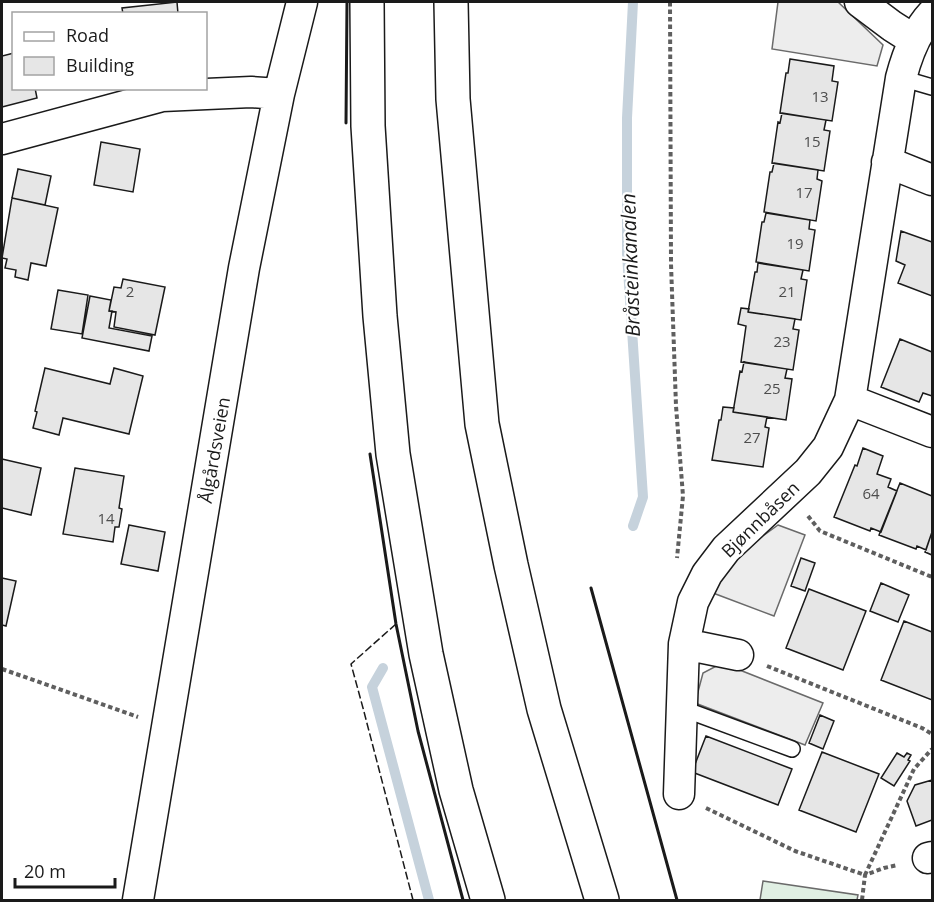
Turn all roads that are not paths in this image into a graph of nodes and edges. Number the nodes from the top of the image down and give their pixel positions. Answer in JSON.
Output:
{"nodes":[{"id":1,"x":302,"y":2,"type":"edge"},
{"id":2,"x":367,"y":2,"type":"edge"},
{"id":3,"x":451,"y":2,"type":"edge"},
{"id":4,"x":860,"y":2,"type":"edge"},
{"id":5,"x":933,"y":14,"type":"edge"},
{"id":6,"x":914,"y":40,"type":"junction"},
{"id":7,"x":901,"y":78,"type":"junction"},
{"id":8,"x":933,"y":87,"type":"edge"},
{"id":9,"x":279,"y":94,"type":"junction"},
{"id":10,"x":2,"y":139,"type":"edge"},
{"id":11,"x":887,"y":162,"type":"junction"},
{"id":12,"x":933,"y":180,"type":"edge"},
{"id":13,"x":850,"y":400,"type":"junction"},
{"id":14,"x":933,"y":432,"type":"edge"},
{"id":15,"x":684,"y":644,"type":"junction"},
{"id":16,"x":738,"y":655,"type":"road end"},
{"id":17,"x":681,"y":708,"type":"junction"},
{"id":18,"x":792,"y":749,"type":"dead end"},
{"id":19,"x":678,"y":794,"type":"road end"},
{"id":20,"x":138,"y":900,"type":"edge"},
{"id":21,"x":488,"y":900,"type":"edge"},
{"id":22,"x":602,"y":900,"type":"edge"}],
"edges":[{"from":1,"to":9,"type":"street","name":"Ålgårdsveien"},
{"from":2,"to":21,"type":"highway"},
{"from":3,"to":22,"type":"highway"},
{"from":4,"to":6,"type":"street"},
{"from":5,"to":6,"type":"street","name":"Bjønnbåsen"},
{"from":6,"to":7,"type":"street","name":"Bjønnbåsen"},
{"from":7,"to":8,"type":"lane"},
{"from":7,"to":11,"type":"street","name":"Bjønnbåsen"},
{"from":9,"to":10,"type":"street"},
{"from":9,"to":20,"type":"street","name":"Ålgårdsveien"},
{"from":11,"to":12,"type":"street"},
{"from":11,"to":13,"type":"street","name":"Bjønnbåsen"},
{"from":13,"to":14,"type":"street"},
{"from":13,"to":15,"type":"street","name":"Bjønnbåsen"},
{"from":15,"to":16,"type":"street"},
{"from":15,"to":17,"type":"street","name":"Bjønnbåsen"},
{"from":17,"to":18,"type":"lane"},
{"from":17,"to":19,"type":"street","name":"Bjønnbåsen"}]}
